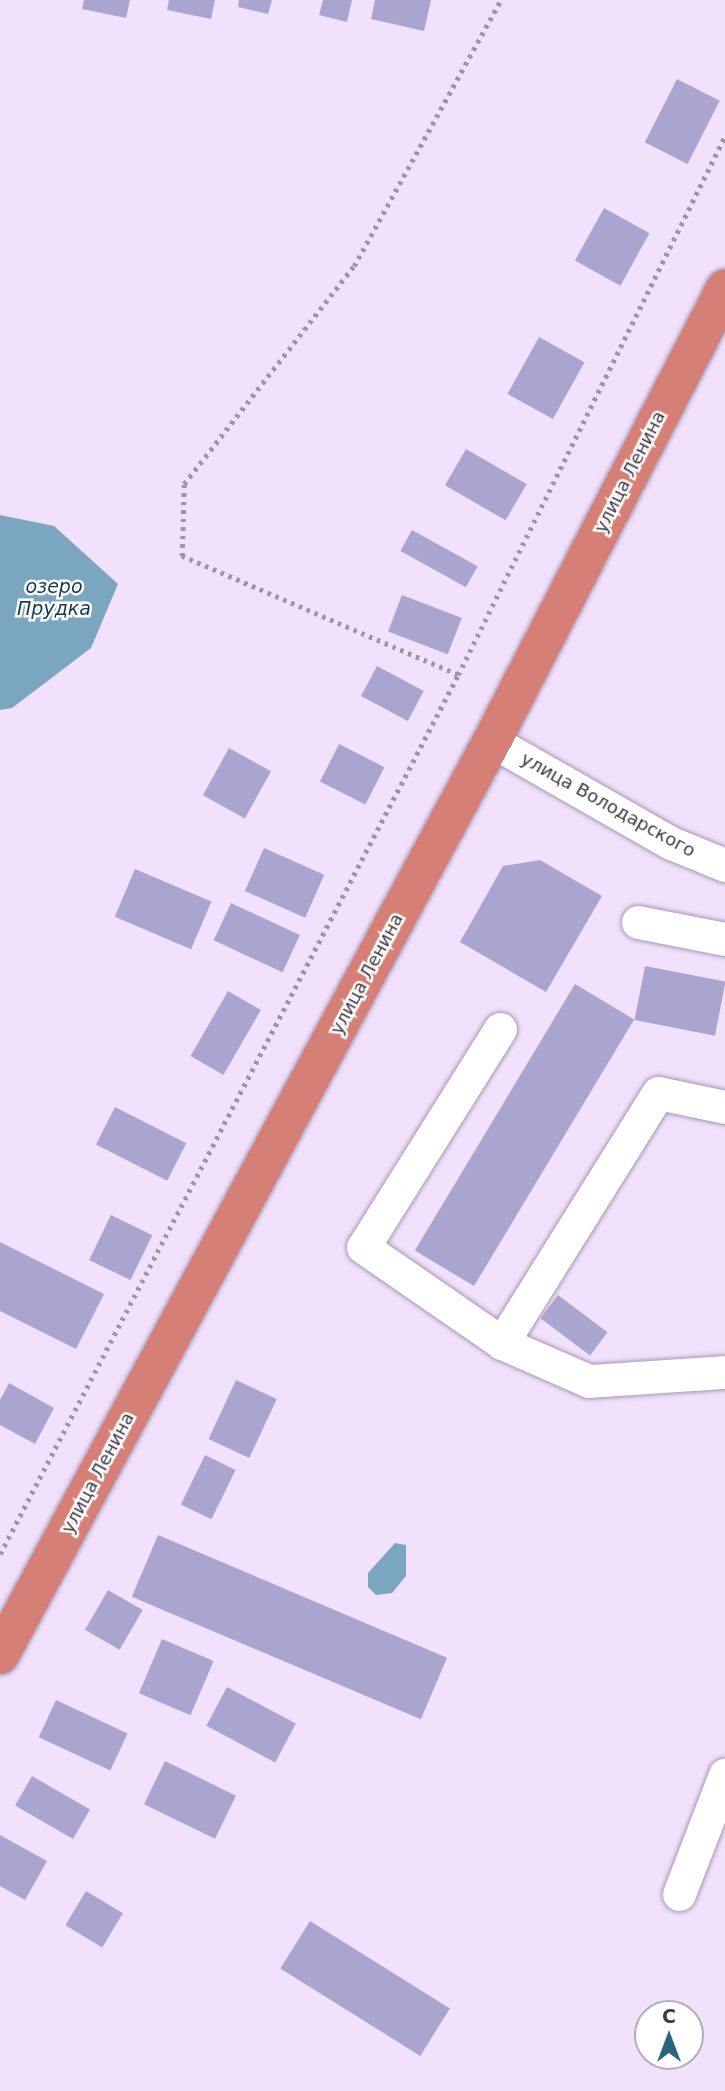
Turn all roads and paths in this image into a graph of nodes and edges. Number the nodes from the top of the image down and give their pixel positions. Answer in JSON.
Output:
{"nodes":[{"id":1,"x":500,"y":0,"type":"edge"},
{"id":2,"x":725,"y":136,"type":"edge"},
{"id":3,"x":725,"y":289,"type":"edge"},
{"id":4,"x":458,"y":675,"type":"junction"},
{"id":5,"x":492,"y":741,"type":"junction"},
{"id":6,"x":725,"y":865,"type":"edge"},
{"id":7,"x":638,"y":922,"type":"dead end"},
{"id":8,"x":725,"y":939,"type":"edge"},
{"id":9,"x":500,"y":1029,"type":"dead end"},
{"id":10,"x":725,"y":1107,"type":"edge"},
{"id":11,"x":502,"y":1342,"type":"junction"},
{"id":12,"x":725,"y":1372,"type":"edge"},
{"id":13,"x":0,"y":1554,"type":"edge"},
{"id":14,"x":0,"y":1655,"type":"edge"},
{"id":15,"x":725,"y":1775,"type":"edge"},
{"id":16,"x":679,"y":1894,"type":"dead end"}],
"edges":[{"from":1,"to":4,"type":"path"},
{"from":2,"to":4,"type":"path"},
{"from":3,"to":5,"type":"highway","name":"улица Ленина"},
{"from":4,"to":13,"type":"path"},
{"from":5,"to":6,"type":"street","name":"улица Володарского"},
{"from":5,"to":14,"type":"highway","name":"улица Ленина"},
{"from":7,"to":8,"type":"street"},
{"from":9,"to":11,"type":"street"},
{"from":10,"to":11,"type":"street"},
{"from":11,"to":12,"type":"street"},
{"from":15,"to":16,"type":"street"}]}
